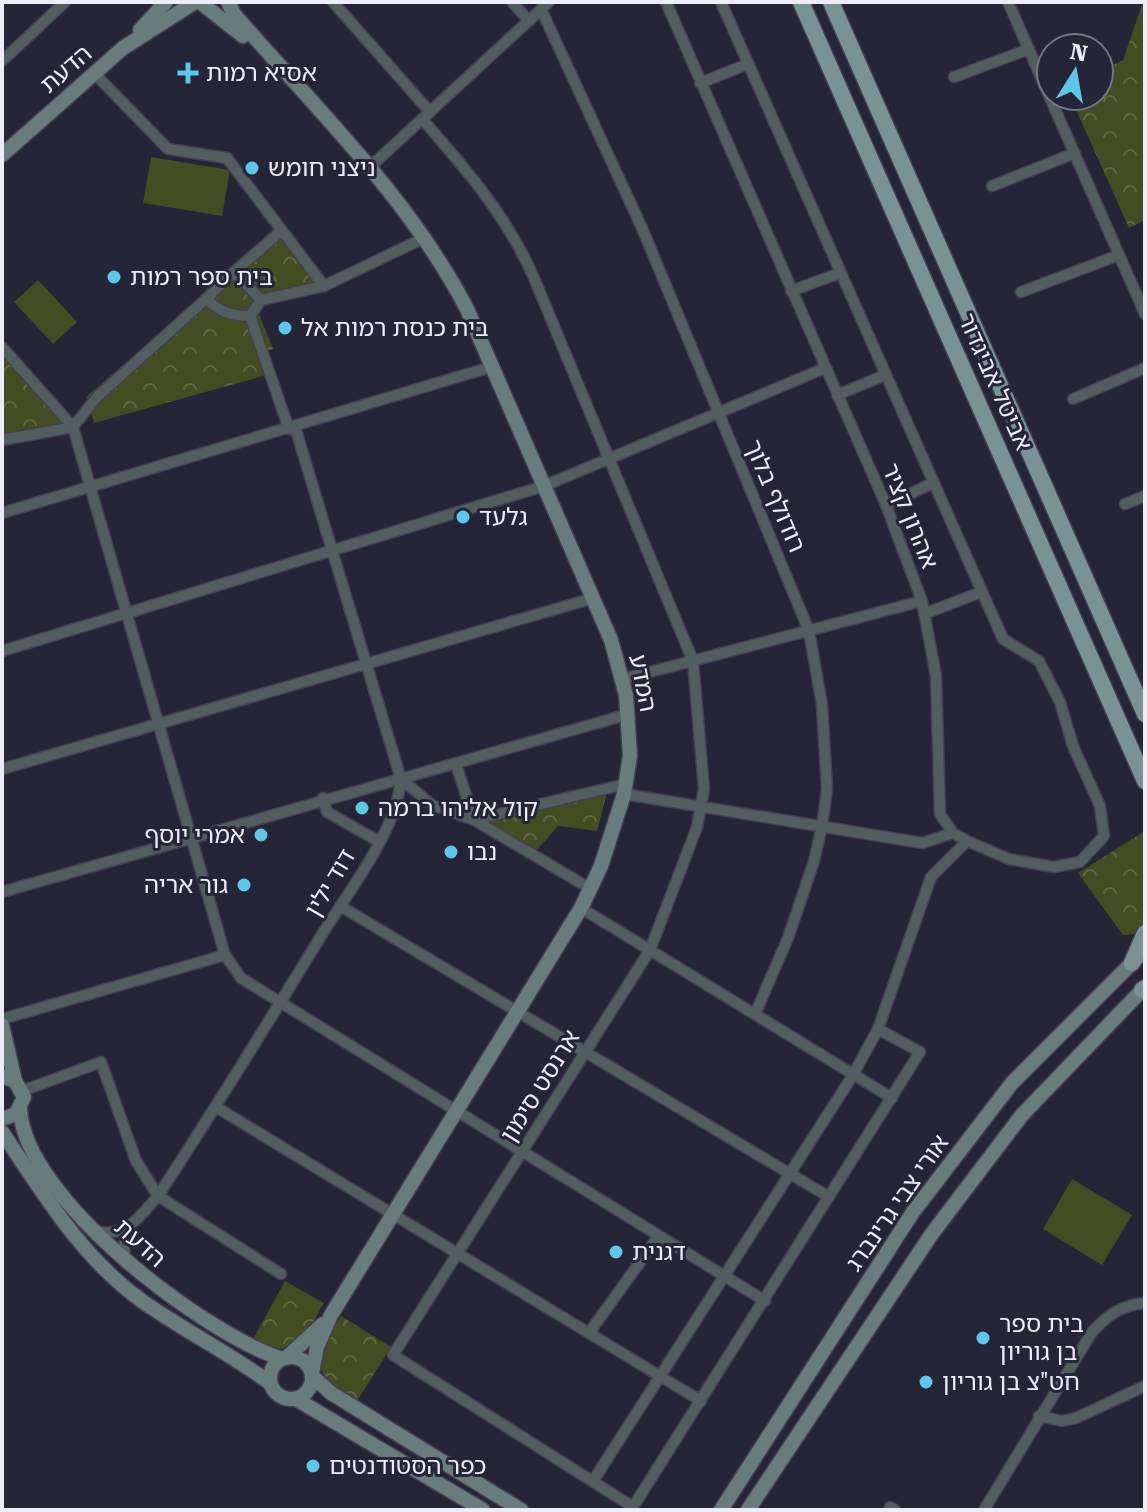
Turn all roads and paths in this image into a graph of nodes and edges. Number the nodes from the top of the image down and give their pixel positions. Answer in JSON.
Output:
{"nodes":[{"id":1,"x":65,"y":2,"type":"edge"},
{"id":2,"x":166,"y":2,"type":"edge"},
{"id":3,"x":197,"y":2,"type":"edge"},
{"id":4,"x":228,"y":2,"type":"edge"},
{"id":5,"x":333,"y":2,"type":"edge"},
{"id":6,"x":512,"y":2,"type":"edge"},
{"id":7,"x":666,"y":2,"type":"edge"},
{"id":8,"x":721,"y":2,"type":"edge"},
{"id":9,"x":801,"y":2,"type":"edge"},
{"id":10,"x":831,"y":2,"type":"edge"},
{"id":11,"x":1008,"y":2,"type":"edge"},
{"id":12,"x":545,"y":6,"type":"edge"},
{"id":13,"x":529,"y":21,"type":"junction"},
{"id":14,"x":123,"y":48,"type":"junction"},
{"id":15,"x":1029,"y":49,"type":"junction"},
{"id":16,"x":2,"y":61,"type":"edge"},
{"id":17,"x":748,"y":64,"type":"junction"},
{"id":18,"x":94,"y":73,"type":"junction"},
{"id":19,"x":285,"y":74,"type":"junction"},
{"id":20,"x":954,"y":77,"type":"dead end"},
{"id":21,"x":700,"y":83,"type":"junction"},
{"id":22,"x":426,"y":115,"type":"junction"},
{"id":23,"x":4,"y":150,"type":"edge"},
{"id":24,"x":1075,"y":153,"type":"junction"},
{"id":25,"x":369,"y":168,"type":"junction"},
{"id":26,"x":992,"y":186,"type":"dead end"},
{"id":27,"x":280,"y":232,"type":"junction"},
{"id":28,"x":426,"y":237,"type":"junction"},
{"id":29,"x":1119,"y":255,"type":"junction"},
{"id":30,"x":234,"y":272,"type":"junction"},
{"id":31,"x":840,"y":273,"type":"junction"},
{"id":32,"x":324,"y":286,"type":"junction"},
{"id":33,"x":791,"y":291,"type":"junction"},
{"id":34,"x":1021,"y":292,"type":"dead end"},
{"id":35,"x":206,"y":299,"type":"junction"},
{"id":36,"x":261,"y":300,"type":"junction"},
{"id":37,"x":1145,"y":314,"type":"edge"},
{"id":38,"x":250,"y":316,"type":"junction"},
{"id":39,"x":2,"y":347,"type":"edge"},
{"id":40,"x":491,"y":367,"type":"junction"},
{"id":41,"x":825,"y":368,"type":"junction"},
{"id":42,"x":1145,"y":368,"type":"edge"},
{"id":43,"x":885,"y":375,"type":"junction"},
{"id":44,"x":837,"y":395,"type":"junction"},
{"id":45,"x":1073,"y":399,"type":"dead end"},
{"id":46,"x":719,"y":413,"type":"junction"},
{"id":47,"x":292,"y":428,"type":"junction"},
{"id":48,"x":74,"y":431,"type":"junction"},
{"id":49,"x":2,"y":440,"type":"edge"},
{"id":50,"x":609,"y":459,"type":"junction"},
{"id":51,"x":933,"y":483,"type":"junction"},
{"id":52,"x":544,"y":486,"type":"junction"},
{"id":53,"x":90,"y":487,"type":"junction"},
{"id":54,"x":1145,"y":496,"type":"edge"},
{"id":55,"x":1125,"y":504,"type":"dead end"},
{"id":56,"x":886,"y":505,"type":"junction"},
{"id":57,"x":2,"y":513,"type":"edge"},
{"id":58,"x":332,"y":551,"type":"junction"},
{"id":59,"x":981,"y":592,"type":"junction"},
{"id":60,"x":594,"y":598,"type":"junction"},
{"id":61,"x":922,"y":601,"type":"junction"},
{"id":62,"x":128,"y":613,"type":"junction"},
{"id":63,"x":924,"y":614,"type":"junction"},
{"id":64,"x":809,"y":631,"type":"junction"},
{"id":65,"x":2,"y":651,"type":"edge"},
{"id":66,"x":693,"y":661,"type":"junction"},
{"id":67,"x":366,"y":664,"type":"junction"},
{"id":68,"x":623,"y":679,"type":"junction"},
{"id":69,"x":629,"y":714,"type":"junction"},
{"id":70,"x":1145,"y":714,"type":"edge"},
{"id":71,"x":161,"y":723,"type":"junction"},
{"id":72,"x":456,"y":764,"type":"junction"},
{"id":73,"x":2,"y":769,"type":"edge"},
{"id":74,"x":401,"y":779,"type":"junction"},
{"id":75,"x":1145,"y":781,"type":"edge"},
{"id":76,"x":625,"y":789,"type":"junction"},
{"id":77,"x":323,"y":798,"type":"junction"},
{"id":78,"x":701,"y":807,"type":"junction"},
{"id":79,"x":474,"y":820,"type":"junction"},
{"id":80,"x":822,"y":826,"type":"junction"},
{"id":81,"x":953,"y":833,"type":"junction"},
{"id":82,"x":191,"y":836,"type":"junction"},
{"id":83,"x":378,"y":841,"type":"junction"},
{"id":84,"x":967,"y":841,"type":"junction"},
{"id":85,"x":591,"y":889,"type":"junction"},
{"id":86,"x":6,"y":891,"type":"edge"},
{"id":87,"x":340,"y":906,"type":"junction"},
{"id":88,"x":581,"y":908,"type":"junction"},
{"id":89,"x":1145,"y":933,"type":"edge"},
{"id":90,"x":650,"y":950,"type":"junction"},
{"id":91,"x":1145,"y":950,"type":"edge"},
{"id":92,"x":225,"y":955,"type":"junction"},
{"id":93,"x":1132,"y":963,"type":"junction"},
{"id":94,"x":1144,"y":988,"type":"edge"},
{"id":95,"x":279,"y":1004,"type":"junction"},
{"id":96,"x":517,"y":1011,"type":"junction"},
{"id":97,"x":755,"y":1014,"type":"junction"},
{"id":98,"x":2,"y":1023,"type":"edge"},
{"id":99,"x":878,"y":1029,"type":"junction"},
{"id":100,"x":2,"y":1036,"type":"edge"},
{"id":101,"x":585,"y":1052,"type":"junction"},
{"id":102,"x":853,"y":1075,"type":"junction"},
{"id":103,"x":13,"y":1083,"type":"edge"},
{"id":104,"x":892,"y":1098,"type":"junction"},
{"id":105,"x":216,"y":1107,"type":"junction"},
{"id":106,"x":20,"y":1109,"type":"junction"},
{"id":107,"x":455,"y":1112,"type":"junction"},
{"id":108,"x":2,"y":1119,"type":"edge"},
{"id":109,"x":2,"y":1132,"type":"edge"},
{"id":110,"x":521,"y":1153,"type":"junction"},
{"id":111,"x":789,"y":1174,"type":"junction"},
{"id":112,"x":158,"y":1196,"type":"junction"},
{"id":113,"x":829,"y":1197,"type":"junction"},
{"id":114,"x":393,"y":1214,"type":"junction"},
{"id":115,"x":129,"y":1227,"type":"junction"},
{"id":116,"x":94,"y":1230,"type":"junction"},
{"id":117,"x":658,"y":1237,"type":"junction"},
{"id":118,"x":457,"y":1253,"type":"junction"},
{"id":119,"x":126,"y":1262,"type":"junction"},
{"id":120,"x":281,"y":1274,"type":"dead end"},
{"id":121,"x":724,"y":1276,"type":"junction"},
{"id":122,"x":765,"y":1301,"type":"junction"},
{"id":123,"x":1145,"y":1303,"type":"edge"},
{"id":124,"x":331,"y":1315,"type":"junction"},
{"id":125,"x":589,"y":1333,"type":"junction"},
{"id":126,"x":284,"y":1359,"type":"junction"},
{"id":127,"x":312,"y":1374,"type":"junction"},
{"id":128,"x":660,"y":1376,"type":"junction"},
{"id":129,"x":270,"y":1383,"type":"junction"},
{"id":130,"x":1145,"y":1386,"type":"edge"},
{"id":131,"x":296,"y":1399,"type":"junction"},
{"id":132,"x":701,"y":1401,"type":"junction"},
{"id":133,"x":1039,"y":1416,"type":"junction"},
{"id":134,"x":593,"y":1481,"type":"junction"},
{"id":135,"x":483,"y":1510,"type":"edge"},
{"id":136,"x":521,"y":1510,"type":"edge"},
{"id":137,"x":721,"y":1510,"type":"edge"},
{"id":138,"x":748,"y":1510,"type":"edge"},
{"id":139,"x":984,"y":1510,"type":"edge"}],
"edges":[{"from":1,"to":16,"type":"street"},
{"from":2,"to":14,"type":"street","name":"הדעת"},
{"from":3,"to":14,"type":"street","name":"הדעת"},
{"from":3,"to":19,"type":"street","name":"המדע"},
{"from":4,"to":19,"type":"street","name":"המדע"},
{"from":5,"to":22,"type":"street","name":"ארנסט סימון"},
{"from":6,"to":13,"type":"street"},
{"from":7,"to":21,"type":"street","name":"אהרון קציר"},
{"from":8,"to":17,"type":"street"},
{"from":9,"to":75,"type":"main road","name":"אביטל אביגדור"},
{"from":10,"to":70,"type":"main road","name":"אביטל אביגדור"},
{"from":11,"to":15,"type":"street"},
{"from":12,"to":13,"type":"street"},
{"from":12,"to":46,"type":"street","name":"רודולף בלוך"},
{"from":13,"to":22,"type":"street"},
{"from":14,"to":18,"type":"street","name":"הדעת"},
{"from":15,"to":20,"type":"street"},
{"from":15,"to":24,"type":"street"},
{"from":17,"to":21,"type":"street"},
{"from":17,"to":31,"type":"street"},
{"from":18,"to":23,"type":"street","name":"הדעת"},
{"from":18,"to":27,"type":"street"},
{"from":19,"to":25,"type":"street","name":"המדע"},
{"from":21,"to":33,"type":"street","name":"אהרון קציר"},
{"from":22,"to":25,"type":"street"},
{"from":22,"to":50,"type":"street","name":"ארנסט סימון"},
{"from":24,"to":26,"type":"street"},
{"from":24,"to":29,"type":"street"},
{"from":25,"to":28,"type":"street","name":"המדע"},
{"from":27,"to":30,"type":"street"},
{"from":27,"to":32,"type":"street"},
{"from":28,"to":32,"type":"street"},
{"from":28,"to":40,"type":"street","name":"המדע"},
{"from":29,"to":34,"type":"street"},
{"from":29,"to":37,"type":"street"},
{"from":30,"to":35,"type":"street"},
{"from":30,"to":36,"type":"street"},
{"from":31,"to":33,"type":"street"},
{"from":31,"to":43,"type":"street"},
{"from":32,"to":36,"type":"street"},
{"from":33,"to":41,"type":"street","name":"אהרון קציר"},
{"from":35,"to":38,"type":"street"},
{"from":35,"to":48,"type":"street"},
{"from":36,"to":38,"type":"street"},
{"from":38,"to":47,"type":"street","name":"דוד ילין"},
{"from":39,"to":48,"type":"street"},
{"from":40,"to":47,"type":"street"},
{"from":40,"to":52,"type":"street","name":"המדע"},
{"from":41,"to":44,"type":"street","name":"אהרון קציר"},
{"from":41,"to":46,"type":"street"},
{"from":42,"to":45,"type":"street"},
{"from":43,"to":44,"type":"street"},
{"from":43,"to":51,"type":"street"},
{"from":44,"to":56,"type":"street","name":"אהרון קציר"},
{"from":46,"to":50,"type":"street"},
{"from":46,"to":64,"type":"street","name":"רודולף בלוך"},
{"from":47,"to":53,"type":"street"},
{"from":47,"to":58,"type":"street","name":"דוד ילין"},
{"from":48,"to":49,"type":"street"},
{"from":48,"to":53,"type":"street"},
{"from":50,"to":52,"type":"street"},
{"from":50,"to":66,"type":"street","name":"ארנסט סימון"},
{"from":51,"to":56,"type":"street"},
{"from":51,"to":59,"type":"street"},
{"from":52,"to":58,"type":"street"},
{"from":52,"to":60,"type":"street","name":"המדע"},
{"from":53,"to":57,"type":"street"},
{"from":53,"to":62,"type":"street"},
{"from":54,"to":55,"type":"street"},
{"from":56,"to":61,"type":"street","name":"אהרון קציר"},
{"from":58,"to":62,"type":"street"},
{"from":58,"to":67,"type":"street","name":"דוד ילין"},
{"from":59,"to":63,"type":"street"},
{"from":59,"to":84,"type":"street"},
{"from":60,"to":67,"type":"street"},
{"from":60,"to":68,"type":"street","name":"המדע"},
{"from":61,"to":63,"type":"street","name":"אהרון קציר"},
{"from":61,"to":64,"type":"street"},
{"from":62,"to":65,"type":"street"},
{"from":62,"to":71,"type":"street"},
{"from":63,"to":81,"type":"street","name":"אהרון קציר"},
{"from":64,"to":66,"type":"street"},
{"from":64,"to":80,"type":"street","name":"רודולף בלוך"},
{"from":66,"to":68,"type":"street"},
{"from":66,"to":78,"type":"street","name":"ארנסט סימון"},
{"from":67,"to":71,"type":"street"},
{"from":67,"to":74,"type":"street","name":"דוד ילין"},
{"from":68,"to":69,"type":"street","name":"המדע"},
{"from":69,"to":72,"type":"street"},
{"from":69,"to":76,"type":"street","name":"המדע"},
{"from":71,"to":73,"type":"street"},
{"from":71,"to":82,"type":"street"},
{"from":72,"to":74,"type":"street"},
{"from":72,"to":79,"type":"street"},
{"from":74,"to":77,"type":"street"},
{"from":74,"to":79,"type":"street"},
{"from":74,"to":83,"type":"street","name":"דוד ילין"},
{"from":76,"to":78,"type":"street"},
{"from":76,"to":79,"type":"street"},
{"from":76,"to":85,"type":"street","name":"המדע"},
{"from":77,"to":82,"type":"street"},
{"from":77,"to":83,"type":"street"},
{"from":78,"to":80,"type":"street"},
{"from":78,"to":90,"type":"street","name":"ארנסט סימון"},
{"from":79,"to":85,"type":"street"},
{"from":80,"to":81,"type":"street"},
{"from":80,"to":97,"type":"street","name":"רודולף בלוך"},
{"from":81,"to":84,"type":"street"},
{"from":82,"to":86,"type":"street"},
{"from":82,"to":92,"type":"street"},
{"from":83,"to":87,"type":"street","name":"דוד ילין"},
{"from":84,"to":99,"type":"street"},
{"from":85,"to":88,"type":"street","name":"המדע"},
{"from":87,"to":95,"type":"street","name":"דוד ילין"},
{"from":87,"to":96,"type":"street"},
{"from":88,"to":90,"type":"street"},
{"from":88,"to":96,"type":"street","name":"המדע"},
{"from":89,"to":93,"type":"main road"},
{"from":90,"to":97,"type":"street"},
{"from":90,"to":101,"type":"street","name":"ארנסט סימון"},
{"from":91,"to":93,"type":"street","name":"אורי צבי גרינברג"},
{"from":92,"to":95,"type":"street"},
{"from":92,"to":98,"type":"street"},
{"from":93,"to":137,"type":"street","name":"אורי צבי גרינברג"},
{"from":94,"to":138,"type":"street","name":"אורי צבי גרינברג"},
{"from":95,"to":105,"type":"street","name":"דוד ילין"},
{"from":95,"to":107,"type":"street"},
{"from":96,"to":101,"type":"street"},
{"from":96,"to":107,"type":"street","name":"המדע"},
{"from":97,"to":102,"type":"street"},
{"from":98,"to":100,"type":"street"},
{"from":98,"to":103,"type":"street"},
{"from":99,"to":102,"type":"street"},
{"from":99,"to":104,"type":"street"},
{"from":101,"to":110,"type":"street","name":"ארנסט סימון"},
{"from":101,"to":111,"type":"street"},
{"from":102,"to":104,"type":"street"},
{"from":102,"to":111,"type":"street"},
{"from":103,"to":106,"type":"street"},
{"from":103,"to":112,"type":"street"},
{"from":104,"to":113,"type":"street"},
{"from":105,"to":112,"type":"street","name":"דוד ילין"},
{"from":105,"to":114,"type":"street"},
{"from":106,"to":108,"type":"street"},
{"from":106,"to":116,"type":"street","name":"הדעת"},
{"from":107,"to":110,"type":"street"},
{"from":107,"to":114,"type":"street","name":"המדע"},
{"from":109,"to":129,"type":"street","name":"הדעת"},
{"from":110,"to":117,"type":"street"},
{"from":110,"to":118,"type":"street","name":"ארנסט סימון"},
{"from":111,"to":113,"type":"street"},
{"from":111,"to":121,"type":"street"},
{"from":112,"to":115,"type":"street","name":"דוד ילין"},
{"from":112,"to":120,"type":"street"},
{"from":113,"to":122,"type":"street"},
{"from":114,"to":118,"type":"street"},
{"from":114,"to":124,"type":"street","name":"המדע"},
{"from":115,"to":116,"type":"street"},
{"from":115,"to":119,"type":"street"},
{"from":116,"to":119,"type":"street","name":"הדעת"},
{"from":117,"to":121,"type":"street"},
{"from":117,"to":125,"type":"street"},
{"from":118,"to":125,"type":"street"},
{"from":118,"to":134,"type":"street","name":"ארנסט סימון"},
{"from":119,"to":126,"type":"street","name":"הדעת"},
{"from":121,"to":122,"type":"street"},
{"from":121,"to":128,"type":"street"},
{"from":122,"to":132,"type":"street"},
{"from":123,"to":133,"type":"street"},
{"from":124,"to":126,"type":"street","name":"המדע"},
{"from":124,"to":127,"type":"street","name":"המדע"},
{"from":125,"to":128,"type":"street"},
{"from":126,"to":127,"type":"street"},
{"from":126,"to":129,"type":"street"},
{"from":127,"to":131,"type":"street"},
{"from":127,"to":136,"type":"street"},
{"from":128,"to":132,"type":"street"},
{"from":128,"to":134,"type":"street"},
{"from":129,"to":131,"type":"street"},
{"from":130,"to":133,"type":"street"},
{"from":131,"to":135,"type":"street"},
{"from":132,"to":134,"type":"street"},
{"from":133,"to":139,"type":"street"}]}
